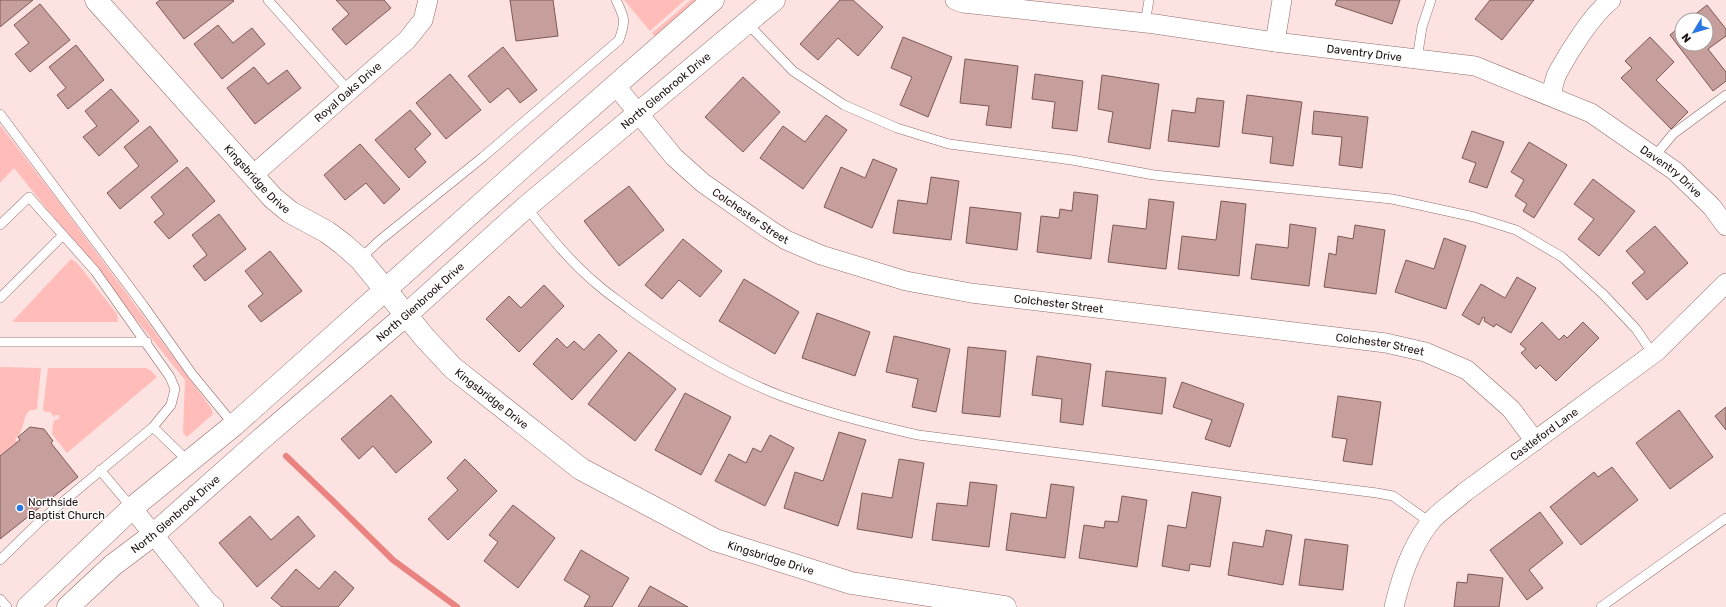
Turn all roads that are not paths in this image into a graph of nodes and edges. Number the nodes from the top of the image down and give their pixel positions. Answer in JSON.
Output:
{"nodes":[{"id":1,"x":96,"y":0,"type":"edge"},
{"id":2,"x":268,"y":0,"type":"edge"},
{"id":3,"x":428,"y":0,"type":"edge"},
{"id":4,"x":616,"y":0,"type":"edge"},
{"id":5,"x":713,"y":0,"type":"edge"},
{"id":6,"x":774,"y":0,"type":"edge"},
{"id":7,"x":955,"y":0,"type":"edge"},
{"id":8,"x":1149,"y":0,"type":"edge"},
{"id":9,"x":1282,"y":0,"type":"edge"},
{"id":10,"x":1431,"y":0,"type":"edge"},
{"id":11,"x":1611,"y":0,"type":"edge"},
{"id":12,"x":748,"y":23,"type":"junction"},
{"id":13,"x":1145,"y":23,"type":"junction"},
{"id":14,"x":1275,"y":42,"type":"junction"},
{"id":15,"x":1416,"y":59,"type":"junction"},
{"id":16,"x":615,"y":85,"type":"junction"},
{"id":17,"x":349,"y":91,"type":"junction"},
{"id":18,"x":1726,"y":95,"type":"edge"},
{"id":19,"x":1551,"y":96,"type":"junction"},
{"id":20,"x":637,"y":112,"type":"junction"},
{"id":21,"x":0,"y":114,"type":"edge"},
{"id":22,"x":1654,"y":157,"type":"junction"},
{"id":23,"x":253,"y":175,"type":"junction"},
{"id":24,"x":526,"y":207,"type":"junction"},
{"id":25,"x":0,"y":225,"type":"edge"},
{"id":26,"x":1726,"y":226,"type":"edge"},
{"id":27,"x":63,"y":235,"type":"junction"},
{"id":28,"x":360,"y":259,"type":"junction"},
{"id":29,"x":1726,"y":283,"type":"edge"},
{"id":30,"x":385,"y":290,"type":"junction"},
{"id":31,"x":0,"y":298,"type":"edge"},
{"id":32,"x":406,"y":315,"type":"junction"},
{"id":33,"x":0,"y":342,"type":"edge"},
{"id":34,"x":147,"y":342,"type":"junction"},
{"id":35,"x":1653,"y":354,"type":"junction"},
{"id":36,"x":234,"y":425,"type":"junction"},
{"id":37,"x":154,"y":427,"type":"junction"},
{"id":38,"x":1535,"y":441,"type":"junction"},
{"id":39,"x":189,"y":462,"type":"junction"},
{"id":40,"x":100,"y":470,"type":"junction"},
{"id":41,"x":132,"y":508,"type":"junction"},
{"id":42,"x":1726,"y":518,"type":"edge"},
{"id":43,"x":1430,"y":523,"type":"junction"},
{"id":44,"x":153,"y":535,"type":"junction"},
{"id":45,"x":0,"y":560,"type":"edge"},
{"id":46,"x":0,"y":599,"type":"edge"},
{"id":47,"x":7,"y":607,"type":"edge"},
{"id":48,"x":28,"y":607,"type":"edge"},
{"id":49,"x":68,"y":607,"type":"edge"},
{"id":50,"x":214,"y":607,"type":"edge"},
{"id":51,"x":1005,"y":607,"type":"edge"},
{"id":52,"x":1394,"y":607,"type":"edge"},
{"id":53,"x":1601,"y":607,"type":"edge"}],
"edges":[{"from":1,"to":23,"type":"main road","name":"Kingsbridge Drive"},
{"from":2,"to":17,"type":"lane"},
{"from":3,"to":17,"type":"street","name":"Royal Oaks Drive"},
{"from":4,"to":28,"type":"lane"},
{"from":5,"to":16,"type":"main road"},
{"from":6,"to":12,"type":"main road","name":"North Glenbrook Drive"},
{"from":7,"to":13,"type":"street","name":"Daventry Drive"},
{"from":8,"to":13,"type":"lane"},
{"from":9,"to":14,"type":"street"},
{"from":10,"to":15,"type":"lane"},
{"from":11,"to":19,"type":"street"},
{"from":12,"to":20,"type":"main road","name":"North Glenbrook Drive"},
{"from":12,"to":35,"type":"lane"},
{"from":13,"to":14,"type":"street","name":"Daventry Drive"},
{"from":14,"to":15,"type":"street","name":"Daventry Drive"},
{"from":15,"to":19,"type":"street","name":"Daventry Drive"},
{"from":16,"to":20,"type":"street","name":"Colchester Street"},
{"from":16,"to":30,"type":"main road"},
{"from":17,"to":23,"type":"street","name":"Royal Oaks Drive"},
{"from":18,"to":22,"type":"lane"},
{"from":19,"to":22,"type":"street","name":"Daventry Drive"},
{"from":20,"to":24,"type":"main road","name":"North Glenbrook Drive"},
{"from":20,"to":38,"type":"street","name":"Colchester Street"},
{"from":21,"to":36,"type":"lane"},
{"from":22,"to":26,"type":"street","name":"Daventry Drive"},
{"from":23,"to":28,"type":"main road","name":"Kingsbridge Drive"},
{"from":24,"to":32,"type":"main road","name":"North Glenbrook Drive"},
{"from":24,"to":43,"type":"lane"},
{"from":25,"to":27,"type":"lane"},
{"from":27,"to":31,"type":"lane"},
{"from":27,"to":34,"type":"lane"},
{"from":28,"to":30,"type":"main road","name":"Kingsbridge Drive"},
{"from":29,"to":35,"type":"street","name":"Castleford Lane"},
{"from":30,"to":32,"type":"main road","name":"Kingsbridge Drive"},
{"from":30,"to":36,"type":"main road"},
{"from":32,"to":44,"type":"main road","name":"North Glenbrook Drive"},
{"from":32,"to":51,"type":"main road","name":"Kingsbridge Drive"},
{"from":33,"to":34,"type":"lane"},
{"from":34,"to":37,"type":"lane"},
{"from":35,"to":38,"type":"street","name":"Castleford Lane"},
{"from":36,"to":39,"type":"main road"},
{"from":37,"to":39,"type":"lane"},
{"from":37,"to":40,"type":"lane"},
{"from":38,"to":43,"type":"street","name":"Castleford Lane"},
{"from":39,"to":41,"type":"main road"},
{"from":40,"to":41,"type":"lane"},
{"from":40,"to":45,"type":"lane"},
{"from":41,"to":44,"type":"street"},
{"from":41,"to":48,"type":"main road"},
{"from":42,"to":53,"type":"lane"},
{"from":43,"to":52,"type":"street","name":"Castleford Lane"},
{"from":44,"to":49,"type":"main road","name":"North Glenbrook Drive"},
{"from":44,"to":50,"type":"street"},
{"from":46,"to":47,"type":"lane"}]}
